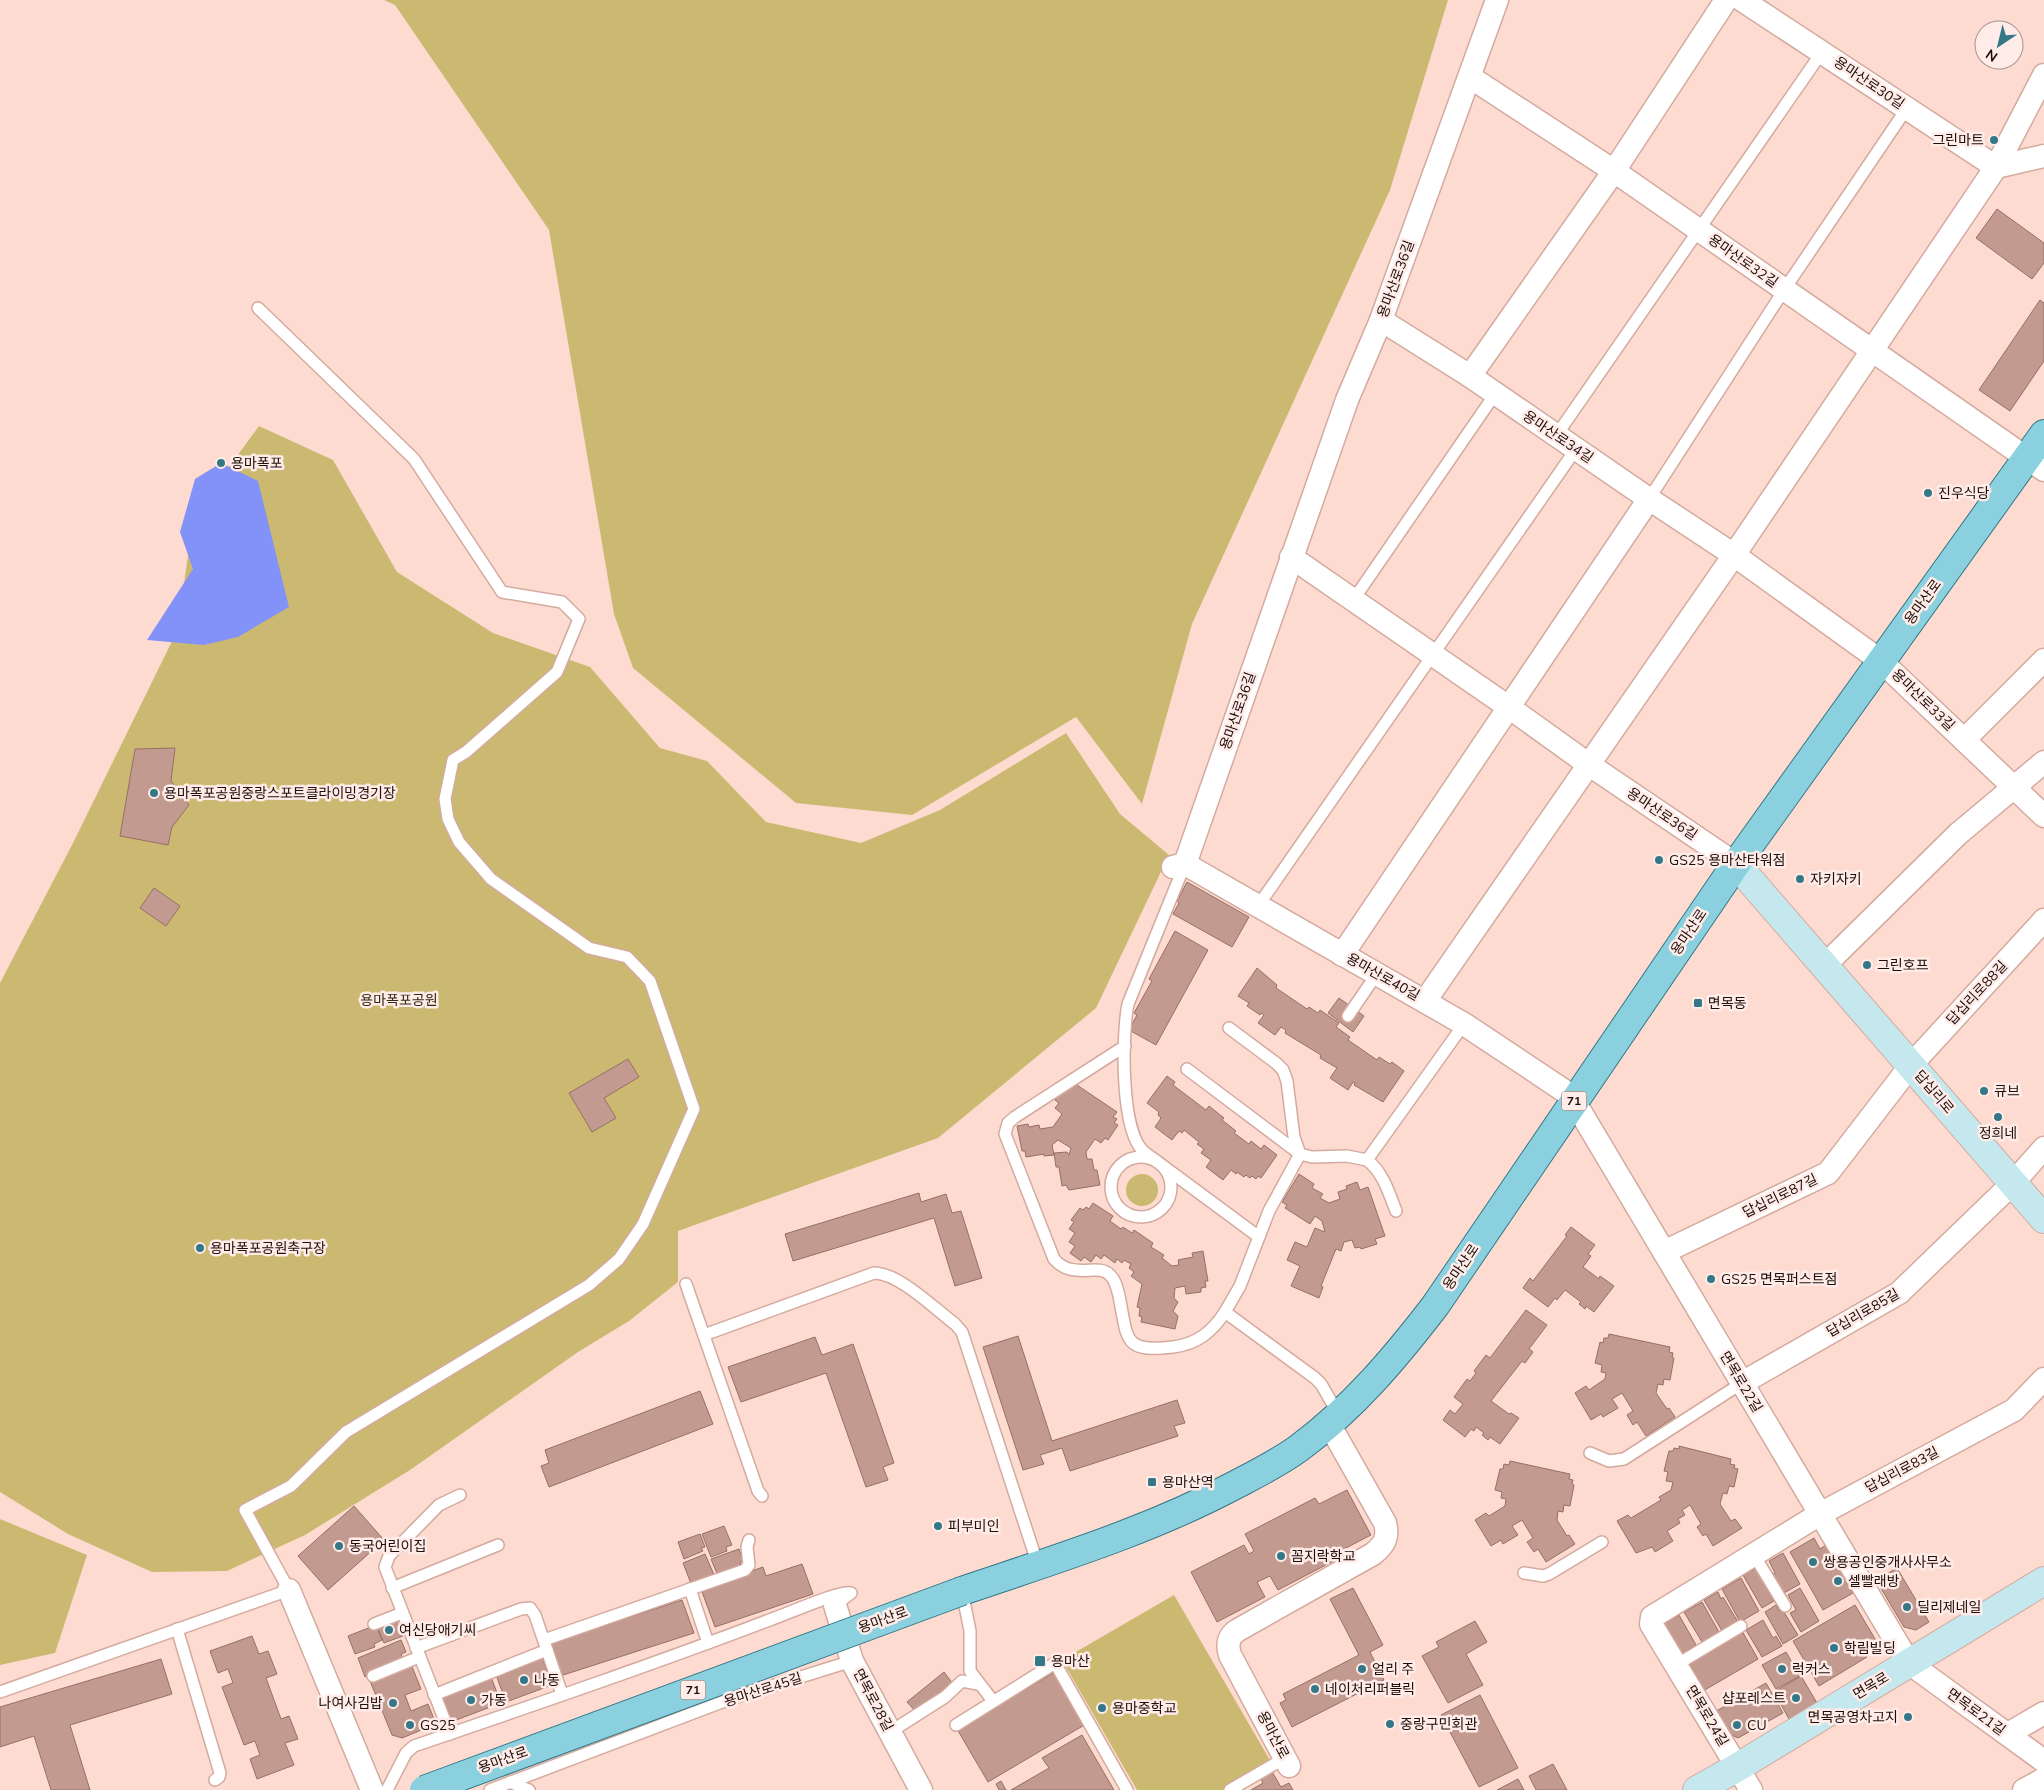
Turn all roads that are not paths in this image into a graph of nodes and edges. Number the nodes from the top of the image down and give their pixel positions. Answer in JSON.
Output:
{"nodes":[{"id":1,"x":1497,"y":0,"type":"edge"},
{"id":2,"x":1726,"y":0,"type":"edge"},
{"id":3,"x":1742,"y":0,"type":"edge"},
{"id":4,"x":1822,"y":52,"type":"junction"},
{"id":5,"x":2044,"y":75,"type":"edge"},
{"id":6,"x":1470,"y":77,"type":"junction"},
{"id":7,"x":1907,"y":108,"type":"junction"},
{"id":8,"x":2044,"y":156,"type":"edge"},
{"id":9,"x":1996,"y":167,"type":"junction"},
{"id":10,"x":1614,"y":172,"type":"junction"},
{"id":11,"x":1699,"y":231,"type":"junction"},
{"id":12,"x":1784,"y":290,"type":"junction"},
{"id":13,"x":258,"y":308,"type":"dead end"},
{"id":14,"x":1381,"y":320,"type":"junction"},
{"id":15,"x":1872,"y":351,"type":"junction"},
{"id":16,"x":1470,"y":376,"type":"junction"},
{"id":17,"x":1495,"y":394,"type":"junction"},
{"id":18,"x":1556,"y":436,"type":"junction"},
{"id":19,"x":2040,"y":447,"type":"edge"},
{"id":20,"x":1576,"y":449,"type":"junction"},
{"id":21,"x":1649,"y":499,"type":"junction"},
{"id":22,"x":1734,"y":555,"type":"junction"},
{"id":23,"x":1291,"y":557,"type":"junction"},
{"id":24,"x":1354,"y":599,"type":"junction"},
{"id":25,"x":1432,"y":654,"type":"junction"},
{"id":26,"x":2044,"y":660,"type":"edge"},
{"id":27,"x":1881,"y":661,"type":"junction"},
{"id":28,"x":1510,"y":708,"type":"junction"},
{"id":29,"x":1964,"y":740,"type":"junction"},
{"id":30,"x":2044,"y":762,"type":"edge"},
{"id":31,"x":1588,"y":764,"type":"junction"},
{"id":32,"x":2014,"y":788,"type":"junction"},
{"id":33,"x":2044,"y":816,"type":"edge"},
{"id":34,"x":1736,"y":864,"type":"junction"},
{"id":35,"x":1179,"y":865,"type":"junction"},
{"id":36,"x":1258,"y":906,"type":"junction"},
{"id":37,"x":2044,"y":920,"type":"edge"},
{"id":38,"x":1342,"y":955,"type":"junction"},
{"id":39,"x":1824,"y":966,"type":"junction"},
{"id":40,"x":1376,"y":975,"type":"junction"},
{"id":41,"x":1425,"y":1001,"type":"junction"},
{"id":42,"x":1348,"y":1016,"type":"dead end"},
{"id":43,"x":1464,"y":1024,"type":"junction"},
{"id":44,"x":1229,"y":1028,"type":"dead end"},
{"id":45,"x":1125,"y":1046,"type":"junction"},
{"id":46,"x":1911,"y":1065,"type":"junction"},
{"id":47,"x":1187,"y":1069,"type":"dead end"},
{"id":48,"x":1574,"y":1100,"type":"junction"},
{"id":49,"x":2044,"y":1148,"type":"edge"},
{"id":50,"x":1300,"y":1154,"type":"junction"},
{"id":51,"x":1367,"y":1160,"type":"junction"},
{"id":52,"x":1160,"y":1164,"type":"junction"},
{"id":53,"x":2013,"y":1183,"type":"junction"},
{"id":54,"x":1396,"y":1211,"type":"dead end"},
{"id":55,"x":2044,"y":1219,"type":"edge"},
{"id":56,"x":1258,"y":1237,"type":"junction"},
{"id":57,"x":1664,"y":1252,"type":"junction"},
{"id":58,"x":686,"y":1284,"type":"dead end"},
{"id":59,"x":1225,"y":1312,"type":"junction"},
{"id":60,"x":704,"y":1335,"type":"junction"},
{"id":61,"x":2044,"y":1379,"type":"edge"},
{"id":62,"x":1742,"y":1382,"type":"junction"},
{"id":63,"x":1334,"y":1419,"type":"junction"},
{"id":64,"x":1590,"y":1453,"type":"dead end"},
{"id":65,"x":460,"y":1496,"type":"dead end"},
{"id":66,"x":762,"y":1496,"type":"dead end"},
{"id":67,"x":1820,"y":1514,"type":"junction"},
{"id":68,"x":749,"y":1540,"type":"dead end"},
{"id":69,"x":1602,"y":1542,"type":"dead end"},
{"id":70,"x":498,"y":1545,"type":"dead end"},
{"id":71,"x":1754,"y":1555,"type":"junction"},
{"id":72,"x":1038,"y":1565,"type":"junction"},
{"id":73,"x":1524,"y":1573,"type":"dead end"},
{"id":74,"x":2044,"y":1581,"type":"edge"},
{"id":75,"x":392,"y":1588,"type":"junction"},
{"id":76,"x":690,"y":1589,"type":"junction"},
{"id":77,"x":289,"y":1590,"type":"junction"},
{"id":78,"x":962,"y":1591,"type":"junction"},
{"id":79,"x":835,"y":1605,"type":"joint"},
{"id":80,"x":1785,"y":1606,"type":"dead end"},
{"id":81,"x":402,"y":1612,"type":"junction"},
{"id":82,"x":1651,"y":1619,"type":"joint"},
{"id":83,"x":374,"y":1624,"type":"dead end"},
{"id":84,"x":1741,"y":1626,"type":"dead end"},
{"id":85,"x":177,"y":1629,"type":"junction"},
{"id":86,"x":708,"y":1643,"type":"junction"},
{"id":87,"x":546,"y":1645,"type":"junction"},
{"id":88,"x":418,"y":1653,"type":"junction"},
{"id":89,"x":852,"y":1662,"type":"junction"},
{"id":90,"x":1909,"y":1663,"type":"junction"},
{"id":91,"x":1676,"y":1665,"type":"junction"},
{"id":92,"x":373,"y":1676,"type":"dead end"},
{"id":93,"x":978,"y":1684,"type":"junction"},
{"id":94,"x":0,"y":1692,"type":"edge"},
{"id":95,"x":562,"y":1694,"type":"junction"},
{"id":96,"x":434,"y":1695,"type":"junction"},
{"id":97,"x":993,"y":1701,"type":"junction"},
{"id":98,"x":2044,"y":1713,"type":"edge"},
{"id":99,"x":622,"y":1716,"type":"junction"},
{"id":100,"x":956,"y":1725,"type":"dead end"},
{"id":101,"x":646,"y":1731,"type":"junction"},
{"id":102,"x":890,"y":1732,"type":"junction"},
{"id":103,"x":450,"y":1734,"type":"junction"},
{"id":104,"x":2008,"y":1734,"type":"junction"},
{"id":105,"x":2044,"y":1760,"type":"edge"},
{"id":106,"x":1287,"y":1762,"type":"joint"},
{"id":107,"x":1744,"y":1779,"type":"edge"},
{"id":108,"x":2044,"y":1779,"type":"edge"},
{"id":109,"x":214,"y":1780,"type":"dead end"},
{"id":110,"x":510,"y":1782,"type":"junction"},
{"id":111,"x":372,"y":1790,"type":"edge"},
{"id":112,"x":387,"y":1790,"type":"edge"},
{"id":113,"x":424,"y":1790,"type":"edge"},
{"id":114,"x":490,"y":1790,"type":"edge"},
{"id":115,"x":529,"y":1790,"type":"edge"},
{"id":116,"x":921,"y":1790,"type":"edge"},
{"id":117,"x":1127,"y":1790,"type":"edge"},
{"id":118,"x":1230,"y":1790,"type":"edge"},
{"id":119,"x":1697,"y":1790,"type":"edge"},
{"id":120,"x":2024,"y":1790,"type":"edge"}],
"edges":[{"from":1,"to":6,"type":"street","name":"용마산로36길"},
{"from":2,"to":10,"type":"street"},
{"from":3,"to":4,"type":"street","name":"용마산로30길"},
{"from":4,"to":7,"type":"street","name":"용마산로30길"},
{"from":4,"to":11,"type":"lane"},
{"from":5,"to":9,"type":"street"},
{"from":6,"to":10,"type":"street","name":"용마산로32길"},
{"from":6,"to":14,"type":"street","name":"용마산로36길"},
{"from":7,"to":9,"type":"street","name":"용마산로30길"},
{"from":7,"to":12,"type":"lane"},
{"from":8,"to":9,"type":"street"},
{"from":9,"to":15,"type":"street"},
{"from":10,"to":11,"type":"street","name":"용마산로32길"},
{"from":10,"to":16,"type":"street"},
{"from":11,"to":12,"type":"street","name":"용마산로32길"},
{"from":11,"to":18,"type":"lane"},
{"from":12,"to":15,"type":"street","name":"용마산로32길"},
{"from":12,"to":21,"type":"lane"},
{"from":13,"to":77,"type":"lane"},
{"from":14,"to":16,"type":"street","name":"용마산로34길"},
{"from":14,"to":23,"type":"street","name":"용마산로36길"},
{"from":15,"to":19,"type":"street","name":"용마산로32길"},
{"from":15,"to":22,"type":"street"},
{"from":16,"to":17,"type":"street","name":"용마산로34길"},
{"from":17,"to":18,"type":"street","name":"용마산로34길"},
{"from":17,"to":24,"type":"lane"},
{"from":18,"to":20,"type":"street","name":"용마산로34길"},
{"from":19,"to":27,"type":"main road","name":"용마산로","number":"71"},
{"from":20,"to":21,"type":"street","name":"용마산로34길"},
{"from":20,"to":25,"type":"lane"},
{"from":21,"to":22,"type":"street","name":"용마산로34길"},
{"from":21,"to":28,"type":"street"},
{"from":22,"to":27,"type":"street","name":"용마산로34길"},
{"from":22,"to":31,"type":"street"},
{"from":23,"to":24,"type":"street","name":"용마산로36길"},
{"from":23,"to":35,"type":"street","name":"용마산로36길"},
{"from":24,"to":25,"type":"street","name":"용마산로36길"},
{"from":25,"to":28,"type":"street","name":"용마산로36길"},
{"from":25,"to":36,"type":"lane"},
{"from":26,"to":29,"type":"street","name":"용마산로33길"},
{"from":27,"to":29,"type":"street","name":"용마산로33길"},
{"from":27,"to":34,"type":"main road","name":"용마산로","number":"71"},
{"from":28,"to":31,"type":"street","name":"용마산로36길"},
{"from":28,"to":38,"type":"street"},
{"from":29,"to":32,"type":"street","name":"용마산로33길"},
{"from":30,"to":32,"type":"street"},
{"from":31,"to":34,"type":"street","name":"용마산로36길"},
{"from":31,"to":41,"type":"street"},
{"from":32,"to":33,"type":"street","name":"용마산로33길"},
{"from":32,"to":39,"type":"street"},
{"from":34,"to":39,"type":"street","name":"답십리로"},
{"from":34,"to":48,"type":"main road","name":"용마산로","number":"71"},
{"from":35,"to":36,"type":"street","name":"용마산로40길"},
{"from":35,"to":45,"type":"lane"},
{"from":36,"to":38,"type":"street","name":"용마산로40길"},
{"from":37,"to":46,"type":"street","name":"답십리로88길"},
{"from":38,"to":40,"type":"street","name":"용마산로40길"},
{"from":39,"to":46,"type":"street","name":"답십리로"},
{"from":40,"to":41,"type":"street","name":"용마산로40길"},
{"from":40,"to":42,"type":"lane"},
{"from":41,"to":43,"type":"street","name":"용마산로40길"},
{"from":43,"to":48,"type":"street","name":"용마산로40길"},
{"from":43,"to":51,"type":"lane"},
{"from":44,"to":50,"type":"lane"},
{"from":45,"to":52,"type":"lane"},
{"from":45,"to":59,"type":"lane"},
{"from":46,"to":53,"type":"street","name":"답십리로"},
{"from":46,"to":57,"type":"street","name":"답십리로87길"},
{"from":47,"to":50,"type":"lane"},
{"from":48,"to":57,"type":"street","name":"면목로22길"},
{"from":48,"to":63,"type":"main road","name":"용마산로","number":"71"},
{"from":49,"to":53,"type":"street","name":"답십리로85길"},
{"from":50,"to":51,"type":"lane"},
{"from":50,"to":56,"type":"lane"},
{"from":51,"to":54,"type":"lane"},
{"from":52,"to":52,"type":"lane"},
{"from":52,"to":56,"type":"lane"},
{"from":53,"to":55,"type":"street","name":"답십리로"},
{"from":53,"to":62,"type":"street","name":"답십리로85길"},
{"from":56,"to":59,"type":"lane"},
{"from":57,"to":62,"type":"street","name":"면목로22길"},
{"from":58,"to":60,"type":"lane"},
{"from":59,"to":63,"type":"lane"},
{"from":60,"to":66,"type":"lane"},
{"from":60,"to":72,"type":"lane"},
{"from":61,"to":67,"type":"street","name":"답십리로83길"},
{"from":62,"to":64,"type":"lane"},
{"from":62,"to":67,"type":"street","name":"면목로22길"},
{"from":63,"to":72,"type":"main road","name":"용마산로","number":"71"},
{"from":63,"to":106,"type":"street","name":"용마산로"},
{"from":65,"to":75,"type":"lane"},
{"from":67,"to":71,"type":"street","name":"답십리로83길"},
{"from":67,"to":90,"type":"street","name":"면목로22길"},
{"from":68,"to":76,"type":"lane"},
{"from":69,"to":73,"type":"lane"},
{"from":70,"to":75,"type":"lane"},
{"from":71,"to":80,"type":"lane"},
{"from":71,"to":82,"type":"street","name":"답십리로83길"},
{"from":72,"to":78,"type":"main road","name":"용마산로","number":"71"},
{"from":74,"to":90,"type":"street","name":"면목로"},
{"from":75,"to":81,"type":"lane"},
{"from":76,"to":86,"type":"lane"},
{"from":76,"to":87,"type":"lane"},
{"from":77,"to":85,"type":"lane"},
{"from":77,"to":111,"type":"street"},
{"from":78,"to":93,"type":"lane"},
{"from":78,"to":99,"type":"main road","name":"용마산로","number":"71","bridge":true},
{"from":79,"to":86,"type":"lane"},
{"from":79,"to":89,"type":"street","name":"면목로28길"},
{"from":81,"to":83,"type":"lane"},
{"from":81,"to":88,"type":"lane"},
{"from":82,"to":91,"type":"street","name":"면목로24길"},
{"from":84,"to":91,"type":"lane"},
{"from":85,"to":94,"type":"lane"},
{"from":85,"to":109,"type":"lane"},
{"from":86,"to":95,"type":"lane"},
{"from":87,"to":88,"type":"lane"},
{"from":87,"to":95,"type":"lane"},
{"from":87,"to":96,"type":"lane"},
{"from":88,"to":92,"type":"lane"},
{"from":88,"to":96,"type":"lane"},
{"from":89,"to":101,"type":"lane","name":"용마산로45길"},
{"from":89,"to":102,"type":"street","name":"면목로28길"},
{"from":90,"to":104,"type":"street","name":"면목로21길"},
{"from":90,"to":107,"type":"street","name":"면목로"},
{"from":91,"to":107,"type":"street","name":"면목로24길"},
{"from":93,"to":97,"type":"lane"},
{"from":93,"to":102,"type":"lane"},
{"from":95,"to":103,"type":"lane"},
{"from":96,"to":103,"type":"lane"},
{"from":97,"to":100,"type":"lane"},
{"from":97,"to":117,"type":"lane"},
{"from":98,"to":104,"type":"street"},
{"from":99,"to":101,"type":"lane"},
{"from":99,"to":113,"type":"main road","name":"용마산로","number":"71","bridge":true},
{"from":101,"to":110,"type":"lane","name":"용마산로45길"},
{"from":102,"to":116,"type":"street","name":"면목로28길"},
{"from":103,"to":112,"type":"lane"},
{"from":104,"to":105,"type":"street","name":"면목로21길"},
{"from":106,"to":118,"type":"lane"},
{"from":107,"to":119,"type":"street","name":"면목로"},
{"from":108,"to":120,"type":"street"},
{"from":110,"to":114,"type":"lane","name":"용마산로45길"},
{"from":110,"to":115,"type":"lane"}]}
